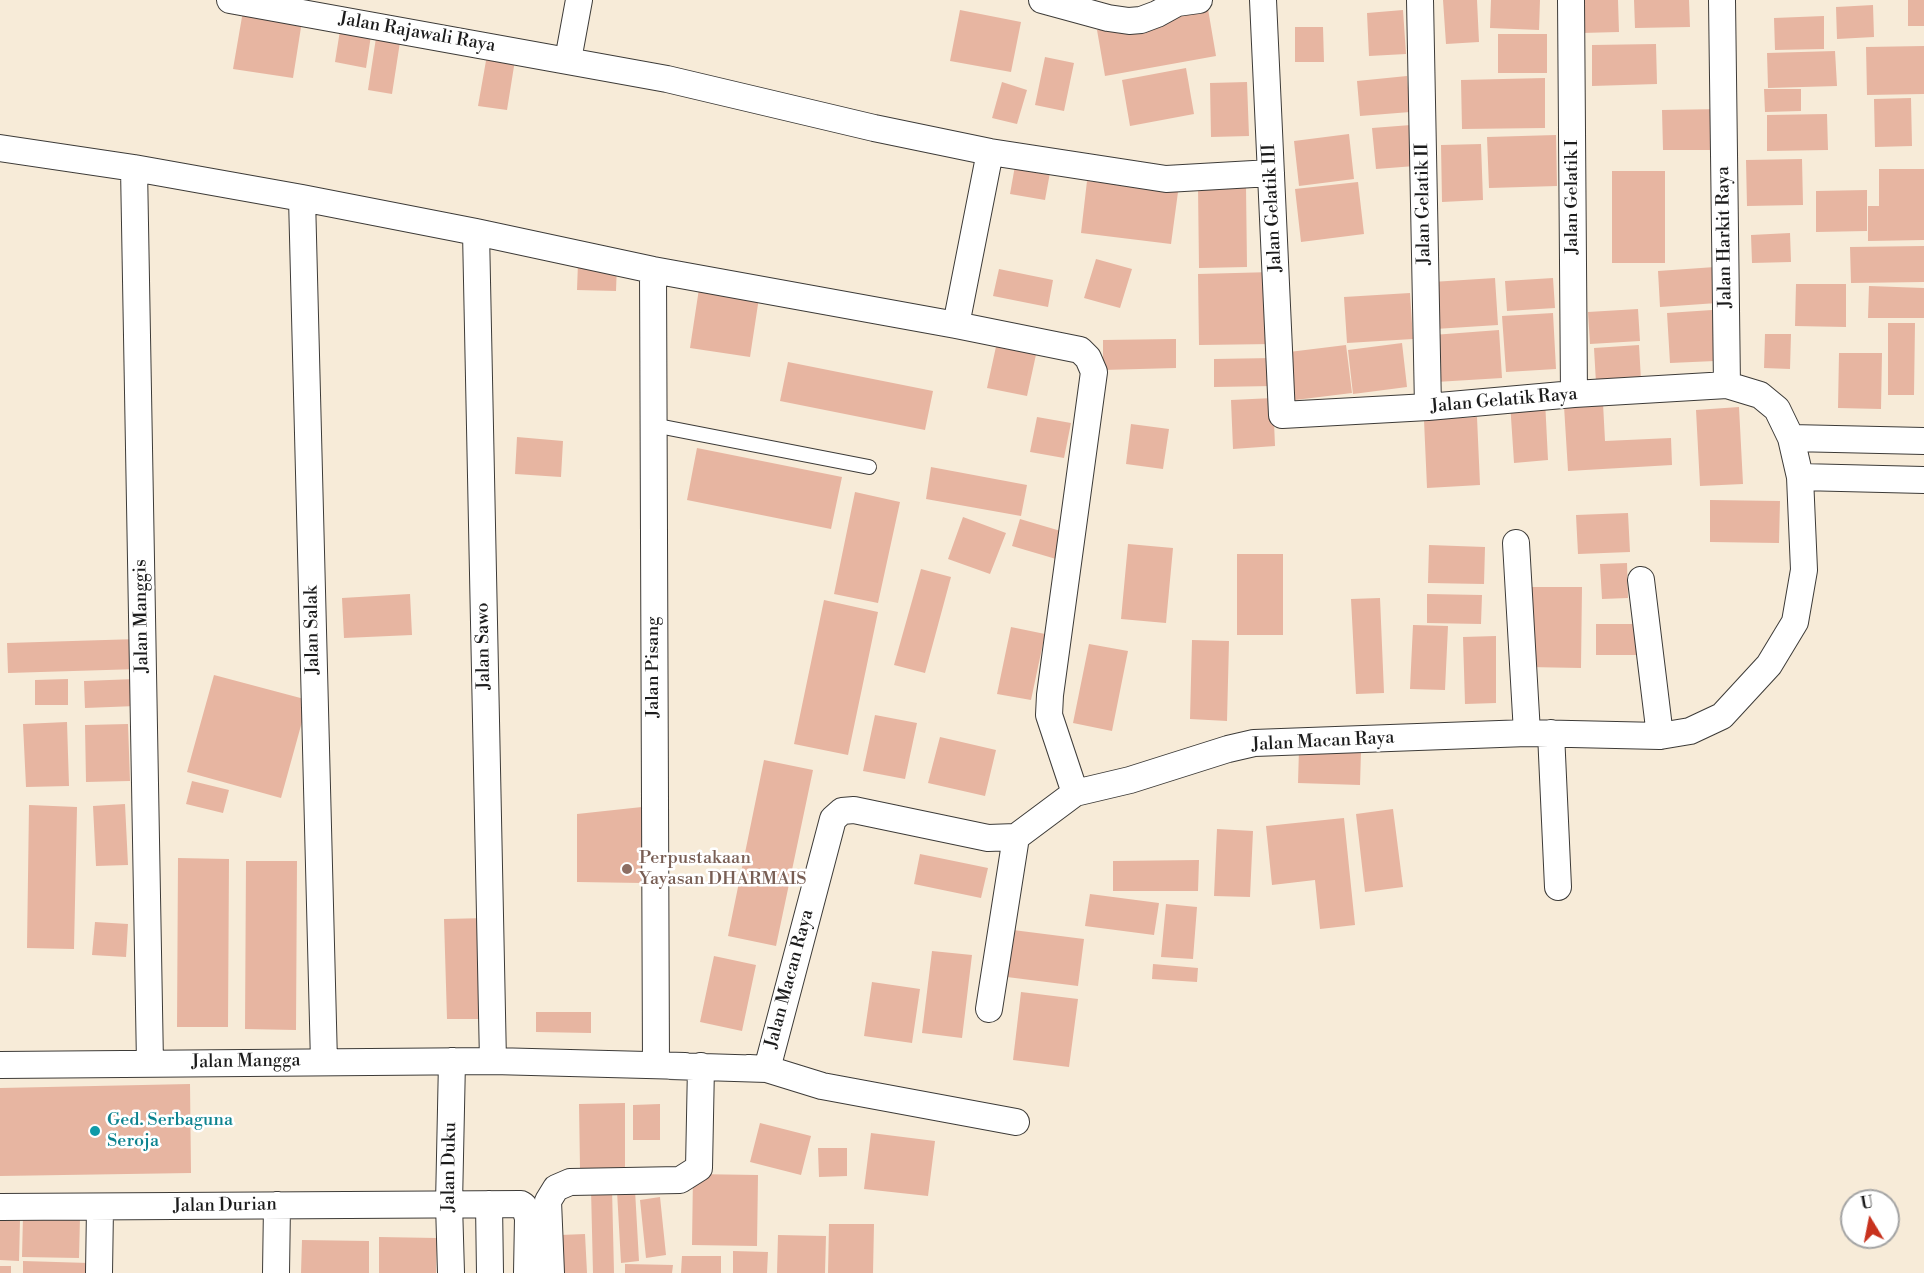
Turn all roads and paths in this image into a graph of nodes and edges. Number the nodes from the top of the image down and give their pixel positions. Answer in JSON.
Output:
{"nodes":[{"id":1,"x":230,"y":0,"type":"edge"},
{"id":2,"x":579,"y":0,"type":"edge"},
{"id":3,"x":1042,"y":0,"type":"edge"},
{"id":4,"x":1263,"y":0,"type":"edge"},
{"id":5,"x":1420,"y":0,"type":"edge"},
{"id":6,"x":1571,"y":0,"type":"edge"},
{"id":7,"x":1722,"y":0,"type":"edge"},
{"id":8,"x":1185,"y":1,"type":"edge"},
{"id":9,"x":568,"y":60,"type":"junction"},
{"id":10,"x":0,"y":148,"type":"edge"},
{"id":11,"x":990,"y":152,"type":"junction"},
{"id":12,"x":134,"y":168,"type":"junction"},
{"id":13,"x":1271,"y":172,"type":"junction"},
{"id":14,"x":302,"y":198,"type":"junction"},
{"id":15,"x":476,"y":232,"type":"junction"},
{"id":16,"x":653,"y":270,"type":"junction"},
{"id":17,"x":956,"y":325,"type":"junction"},
{"id":18,"x":1727,"y":385,"type":"junction"},
{"id":19,"x":1574,"y":394,"type":"junction"},
{"id":20,"x":1428,"y":407,"type":"junction"},
{"id":21,"x":1282,"y":415,"type":"joint"},
{"id":22,"x":653,"y":425,"type":"junction"},
{"id":23,"x":1924,"y":432,"type":"edge"},
{"id":24,"x":1791,"y":438,"type":"junction"},
{"id":25,"x":1924,"y":441,"type":"edge"},
{"id":26,"x":869,"y":467,"type":"dead end"},
{"id":27,"x":1800,"y":477,"type":"junction"},
{"id":28,"x":1924,"y":480,"type":"edge"},
{"id":29,"x":1516,"y":543,"type":"dead end"},
{"id":30,"x":1641,"y":580,"type":"dead end"},
{"id":31,"x":1539,"y":733,"type":"junction"},
{"id":32,"x":1660,"y":736,"type":"junction"},
{"id":33,"x":1075,"y":793,"type":"junction"},
{"id":34,"x":1016,"y":837,"type":"junction"},
{"id":35,"x":1558,"y":887,"type":"dead end"},
{"id":36,"x":989,"y":1009,"type":"dead end"},
{"id":37,"x":452,"y":1061,"type":"junction"},
{"id":38,"x":493,"y":1061,"type":"junction"},
{"id":39,"x":324,"y":1062,"type":"junction"},
{"id":40,"x":150,"y":1063,"type":"junction"},
{"id":41,"x":0,"y":1065,"type":"edge"},
{"id":42,"x":663,"y":1065,"type":"junction"},
{"id":43,"x":701,"y":1066,"type":"junction"},
{"id":44,"x":767,"y":1069,"type":"junction"},
{"id":45,"x":1016,"y":1122,"type":"dead end"},
{"id":46,"x":449,"y":1204,"type":"junction"},
{"id":47,"x":489,"y":1204,"type":"junction"},
{"id":48,"x":278,"y":1205,"type":"junction"},
{"id":49,"x":0,"y":1207,"type":"edge"},
{"id":50,"x":100,"y":1208,"type":"junction"},
{"id":51,"x":550,"y":1242,"type":"edge"},
{"id":52,"x":99,"y":1273,"type":"edge"},
{"id":53,"x":276,"y":1273,"type":"edge"},
{"id":54,"x":451,"y":1273,"type":"edge"},
{"id":55,"x":490,"y":1273,"type":"edge"},
{"id":56,"x":527,"y":1273,"type":"edge"}],
"edges":[{"from":1,"to":9,"type":"street","name":"Jalan Rajawali Raya"},
{"from":2,"to":9,"type":"street"},
{"from":3,"to":8,"type":"street"},
{"from":4,"to":13,"type":"street","name":"Jalan Gelatik III"},
{"from":5,"to":20,"type":"street","name":"Jalan Gelatik II"},
{"from":6,"to":19,"type":"street","name":"Jalan Gelatik I"},
{"from":7,"to":18,"type":"street","name":"Jalan Harkit Raya"},
{"from":9,"to":11,"type":"street","name":"Jalan Rajawali Raya"},
{"from":10,"to":12,"type":"street"},
{"from":11,"to":13,"type":"street","name":"Jalan Rajawali Raya"},
{"from":11,"to":17,"type":"street"},
{"from":12,"to":14,"type":"street"},
{"from":12,"to":40,"type":"street","name":"Jalan Manggis"},
{"from":13,"to":21,"type":"street","name":"Jalan Gelatik III"},
{"from":14,"to":15,"type":"street"},
{"from":14,"to":39,"type":"street","name":"Jalan Salak"},
{"from":15,"to":16,"type":"street"},
{"from":15,"to":38,"type":"street","name":"Jalan Sawo"},
{"from":16,"to":17,"type":"street"},
{"from":16,"to":22,"type":"street","name":"Jalan Pisang"},
{"from":17,"to":33,"type":"street"},
{"from":18,"to":19,"type":"street","name":"Jalan Gelatik Raya"},
{"from":18,"to":24,"type":"street"},
{"from":19,"to":20,"type":"street","name":"Jalan Gelatik Raya"},
{"from":20,"to":21,"type":"street","name":"Jalan Gelatik Raya"},
{"from":22,"to":26,"type":"lane"},
{"from":22,"to":42,"type":"street","name":"Jalan Pisang"},
{"from":23,"to":25,"type":"street"},
{"from":24,"to":25,"type":"street"},
{"from":24,"to":27,"type":"street","name":"Jalan Macan Raya"},
{"from":27,"to":28,"type":"street"},
{"from":27,"to":32,"type":"street","name":"Jalan Macan Raya"},
{"from":29,"to":31,"type":"street"},
{"from":30,"to":32,"type":"street"},
{"from":31,"to":32,"type":"street","name":"Jalan Macan Raya"},
{"from":31,"to":33,"type":"street","name":"Jalan Macan Raya"},
{"from":31,"to":35,"type":"street"},
{"from":33,"to":34,"type":"street","name":"Jalan Macan Raya"},
{"from":34,"to":36,"type":"street"},
{"from":34,"to":44,"type":"street","name":"Jalan Macan Raya"},
{"from":37,"to":38,"type":"street","name":"Jalan Mangga"},
{"from":37,"to":39,"type":"street","name":"Jalan Mangga"},
{"from":37,"to":46,"type":"street","name":"Jalan Duku"},
{"from":38,"to":42,"type":"street","name":"Jalan Macan Raya"},
{"from":39,"to":40,"type":"street","name":"Jalan Mangga"},
{"from":40,"to":41,"type":"street","name":"Jalan Mangga"},
{"from":42,"to":43,"type":"street","name":"Jalan Macan Raya"},
{"from":42,"to":44,"type":"street","name":"Jalan Macan Raya"},
{"from":43,"to":44,"type":"street","name":"Jalan Macan Raya"},
{"from":43,"to":51,"type":"street"},
{"from":44,"to":45,"type":"street"},
{"from":46,"to":47,"type":"street","name":"Jalan Durian"},
{"from":46,"to":48,"type":"street","name":"Jalan Durian"},
{"from":46,"to":54,"type":"street","name":"Jalan Duku"},
{"from":47,"to":55,"type":"street"},
{"from":47,"to":56,"type":"street","name":"Jalan Durian"},
{"from":48,"to":50,"type":"street","name":"Jalan Durian"},
{"from":48,"to":53,"type":"street"},
{"from":49,"to":50,"type":"street","name":"Jalan Durian"},
{"from":50,"to":52,"type":"street"}]}
